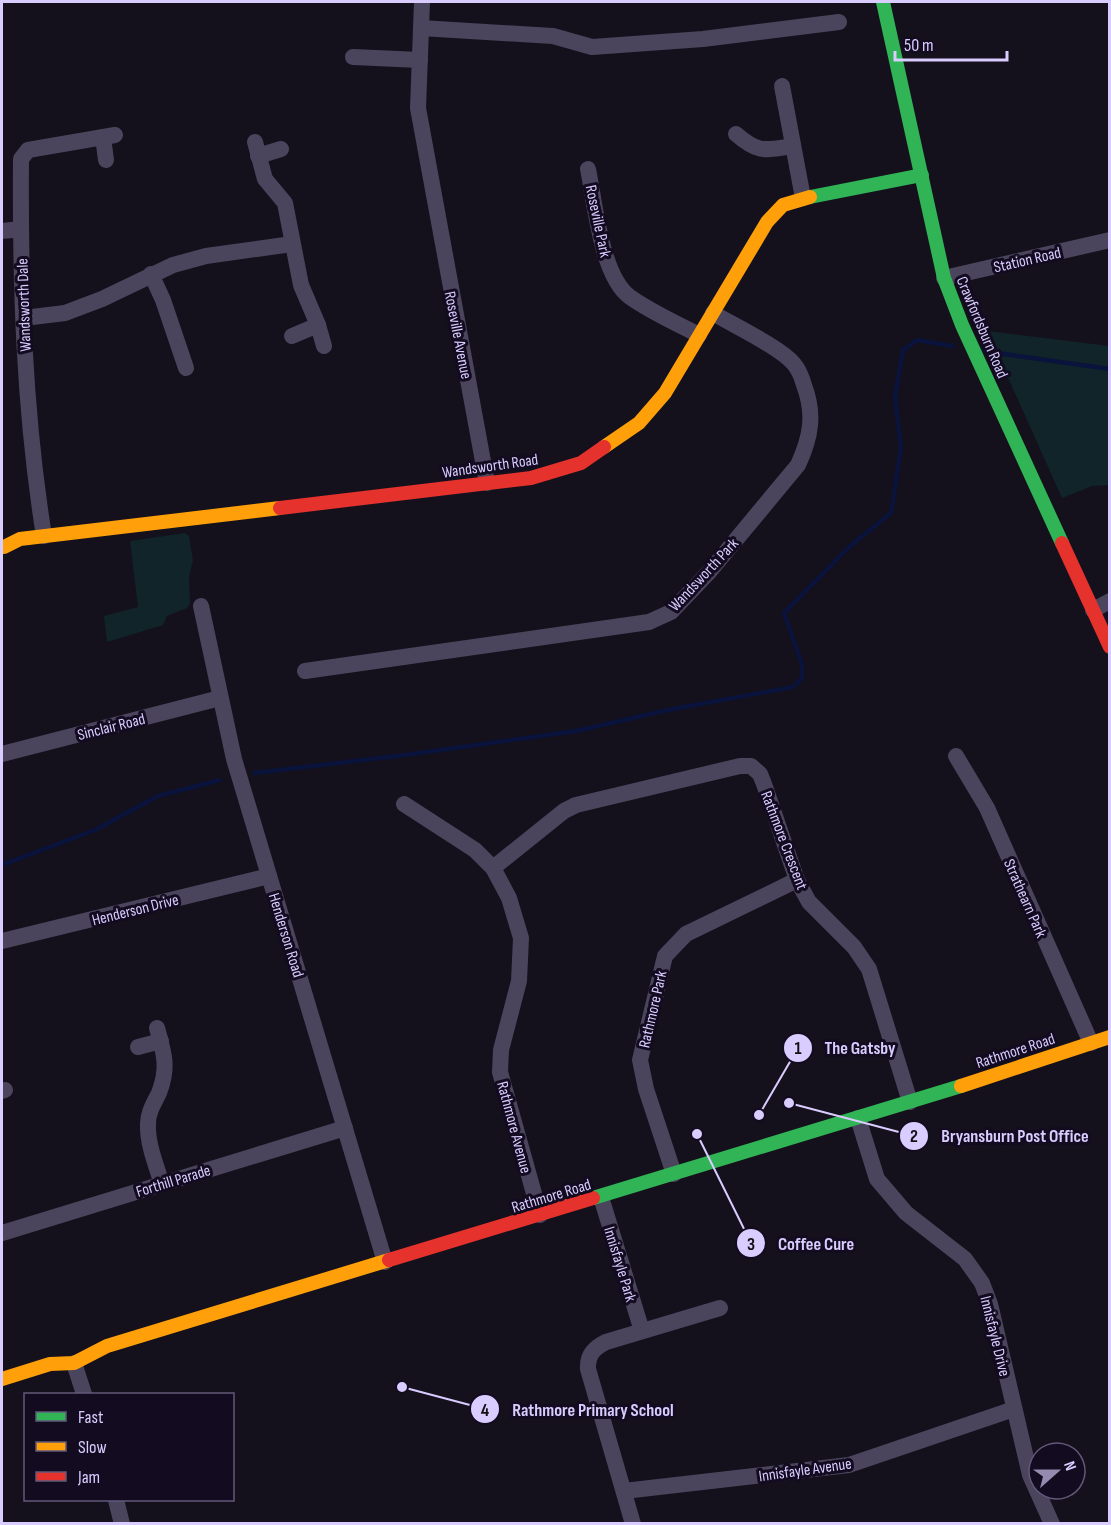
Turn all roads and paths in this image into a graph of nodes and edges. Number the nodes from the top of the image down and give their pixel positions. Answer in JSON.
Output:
{"nodes":[{"id":1,"x":422,"y":2,"type":"edge"},
{"id":2,"x":886,"y":2,"type":"edge"},
{"id":3,"x":839,"y":22,"type":"dead end"},
{"id":4,"x":421,"y":28,"type":"junction"},
{"id":5,"x":353,"y":57,"type":"dead end"},
{"id":6,"x":420,"y":60,"type":"junction"},
{"id":7,"x":782,"y":86,"type":"dead end"},
{"id":8,"x":736,"y":134,"type":"dead end"},
{"id":9,"x":793,"y":146,"type":"junction"},
{"id":10,"x":281,"y":149,"type":"dead end"},
{"id":11,"x":106,"y":160,"type":"dead end"},
{"id":12,"x":588,"y":169,"type":"dead end"},
{"id":13,"x":922,"y":175,"type":"junction"},
{"id":14,"x":803,"y":198,"type":"junction"},
{"id":15,"x":21,"y":229,"type":"junction"},
{"id":16,"x":2,"y":231,"type":"edge"},
{"id":17,"x":1110,"y":240,"type":"edge"},
{"id":18,"x":292,"y":244,"type":"junction"},
{"id":19,"x":151,"y":274,"type":"junction"},
{"id":20,"x":944,"y":278,"type":"junction"},
{"id":21,"x":713,"y":313,"type":"junction"},
{"id":22,"x":24,"y":318,"type":"junction"},
{"id":23,"x":318,"y":325,"type":"junction"},
{"id":24,"x":699,"y":335,"type":"junction"},
{"id":25,"x":292,"y":336,"type":"dead end"},
{"id":26,"x":324,"y":346,"type":"dead end"},
{"id":27,"x":186,"y":368,"type":"dead end"},
{"id":28,"x":487,"y":483,"type":"junction"},
{"id":29,"x":44,"y":536,"type":"junction"},
{"id":30,"x":4,"y":547,"type":"dead end"},
{"id":31,"x":1110,"y":601,"type":"edge"},
{"id":32,"x":201,"y":606,"type":"dead end"},
{"id":33,"x":1093,"y":610,"type":"junction"},
{"id":34,"x":1110,"y":647,"type":"edge"},
{"id":35,"x":304,"y":671,"type":"dead end"},
{"id":36,"x":220,"y":699,"type":"junction"},
{"id":37,"x":2,"y":754,"type":"edge"},
{"id":38,"x":956,"y":756,"type":"dead end"},
{"id":39,"x":404,"y":804,"type":"dead end"},
{"id":40,"x":492,"y":868,"type":"junction"},
{"id":41,"x":269,"y":876,"type":"junction"},
{"id":42,"x":797,"y":880,"type":"junction"},
{"id":43,"x":2,"y":941,"type":"edge"},
{"id":44,"x":1110,"y":1037,"type":"edge"},
{"id":45,"x":1091,"y":1043,"type":"junction"},
{"id":46,"x":138,"y":1047,"type":"dead end"},
{"id":47,"x":910,"y":1102,"type":"junction"},
{"id":48,"x":858,"y":1118,"type":"junction"},
{"id":49,"x":345,"y":1128,"type":"junction"},
{"id":50,"x":674,"y":1174,"type":"junction"},
{"id":51,"x":162,"y":1184,"type":"junction"},
{"id":52,"x":601,"y":1197,"type":"junction"},
{"id":53,"x":540,"y":1215,"type":"junction"},
{"id":54,"x":2,"y":1233,"type":"edge"},
{"id":55,"x":385,"y":1262,"type":"junction"},
{"id":56,"x":720,"y":1308,"type":"dead end"},
{"id":57,"x":642,"y":1332,"type":"junction"},
{"id":58,"x":74,"y":1362,"type":"junction"},
{"id":59,"x":2,"y":1379,"type":"edge"},
{"id":60,"x":83,"y":1393,"type":"edge"},
{"id":61,"x":1014,"y":1409,"type":"junction"},
{"id":62,"x":624,"y":1491,"type":"junction"},
{"id":63,"x":116,"y":1501,"type":"edge"},
{"id":64,"x":122,"y":1524,"type":"edge"},
{"id":65,"x":633,"y":1524,"type":"edge"},
{"id":66,"x":1052,"y":1524,"type":"edge"}],
"edges":[{"from":1,"to":4,"type":"street","name":"Roseville Avenue"},
{"from":2,"to":13,"type":"street","name":"Crawfordsburn Road"},
{"from":3,"to":4,"type":"street"},
{"from":4,"to":6,"type":"street","name":"Roseville Avenue"},
{"from":5,"to":6,"type":"street"},
{"from":6,"to":28,"type":"street","name":"Roseville Avenue"},
{"from":7,"to":9,"type":"street"},
{"from":8,"to":9,"type":"street"},
{"from":9,"to":14,"type":"street"},
{"from":10,"to":18,"type":"street"},
{"from":11,"to":15,"type":"street","name":"Wandsworth Dale"},
{"from":12,"to":24,"type":"street","name":"Roseville Park"},
{"from":13,"to":14,"type":"street","name":"Wandsworth Road"},
{"from":13,"to":20,"type":"street","name":"Crawfordsburn Road"},
{"from":14,"to":21,"type":"street","name":"Wandsworth Road"},
{"from":15,"to":16,"type":"street"},
{"from":15,"to":22,"type":"street","name":"Wandsworth Dale"},
{"from":17,"to":20,"type":"street","name":"Station Road"},
{"from":18,"to":19,"type":"street"},
{"from":18,"to":23,"type":"street"},
{"from":19,"to":22,"type":"street"},
{"from":19,"to":27,"type":"street"},
{"from":20,"to":33,"type":"street","name":"Crawfordsburn Road"},
{"from":21,"to":24,"type":"street","name":"Wandsworth Road"},
{"from":21,"to":35,"type":"street","name":"Wandsworth Park"},
{"from":22,"to":29,"type":"street","name":"Wandsworth Dale"},
{"from":23,"to":25,"type":"street"},
{"from":23,"to":26,"type":"street"},
{"from":24,"to":28,"type":"street","name":"Wandsworth Road"},
{"from":28,"to":29,"type":"street","name":"Wandsworth Road"},
{"from":29,"to":30,"type":"street","name":"Wandsworth Road"},
{"from":31,"to":33,"type":"street"},
{"from":32,"to":36,"type":"street","name":"Henderson Road"},
{"from":33,"to":34,"type":"street","name":"Crawfordsburn Road"},
{"from":36,"to":37,"type":"street","name":"Sinclair Road"},
{"from":36,"to":41,"type":"street","name":"Henderson Road"},
{"from":38,"to":45,"type":"street","name":"Strathearn Park"},
{"from":39,"to":40,"type":"street","name":"Rathmore Avenue"},
{"from":40,"to":42,"type":"street","name":"Rathmore Crescent"},
{"from":40,"to":53,"type":"street","name":"Rathmore Avenue"},
{"from":41,"to":43,"type":"street","name":"Henderson Drive"},
{"from":41,"to":49,"type":"street","name":"Henderson Road"},
{"from":42,"to":47,"type":"street","name":"Rathmore Crescent"},
{"from":42,"to":50,"type":"street","name":"Rathmore Park"},
{"from":44,"to":45,"type":"street","name":"Rathmore Road"},
{"from":45,"to":47,"type":"street","name":"Rathmore Road"},
{"from":46,"to":51,"type":"street"},
{"from":47,"to":48,"type":"street","name":"Rathmore Road"},
{"from":48,"to":50,"type":"street","name":"Rathmore Road"},
{"from":48,"to":61,"type":"street","name":"Innisfayle Drive"},
{"from":49,"to":51,"type":"street","name":"Forthill Parade"},
{"from":49,"to":55,"type":"street","name":"Henderson Road"},
{"from":50,"to":52,"type":"street","name":"Rathmore Road"},
{"from":51,"to":54,"type":"street","name":"Forthill Parade"},
{"from":52,"to":53,"type":"street","name":"Rathmore Road"},
{"from":52,"to":57,"type":"street","name":"Innisfayle Park"},
{"from":53,"to":55,"type":"street","name":"Rathmore Road"},
{"from":55,"to":58,"type":"street","name":"Rathmore Road"},
{"from":56,"to":57,"type":"street"},
{"from":57,"to":62,"type":"street"},
{"from":58,"to":59,"type":"street","name":"Rathmore Road"},
{"from":58,"to":60,"type":"street"},
{"from":61,"to":62,"type":"street","name":"Innisfayle Avenue"},
{"from":61,"to":66,"type":"street","name":"Innisfayle Drive"},
{"from":62,"to":65,"type":"street"},
{"from":63,"to":64,"type":"street"}]}
